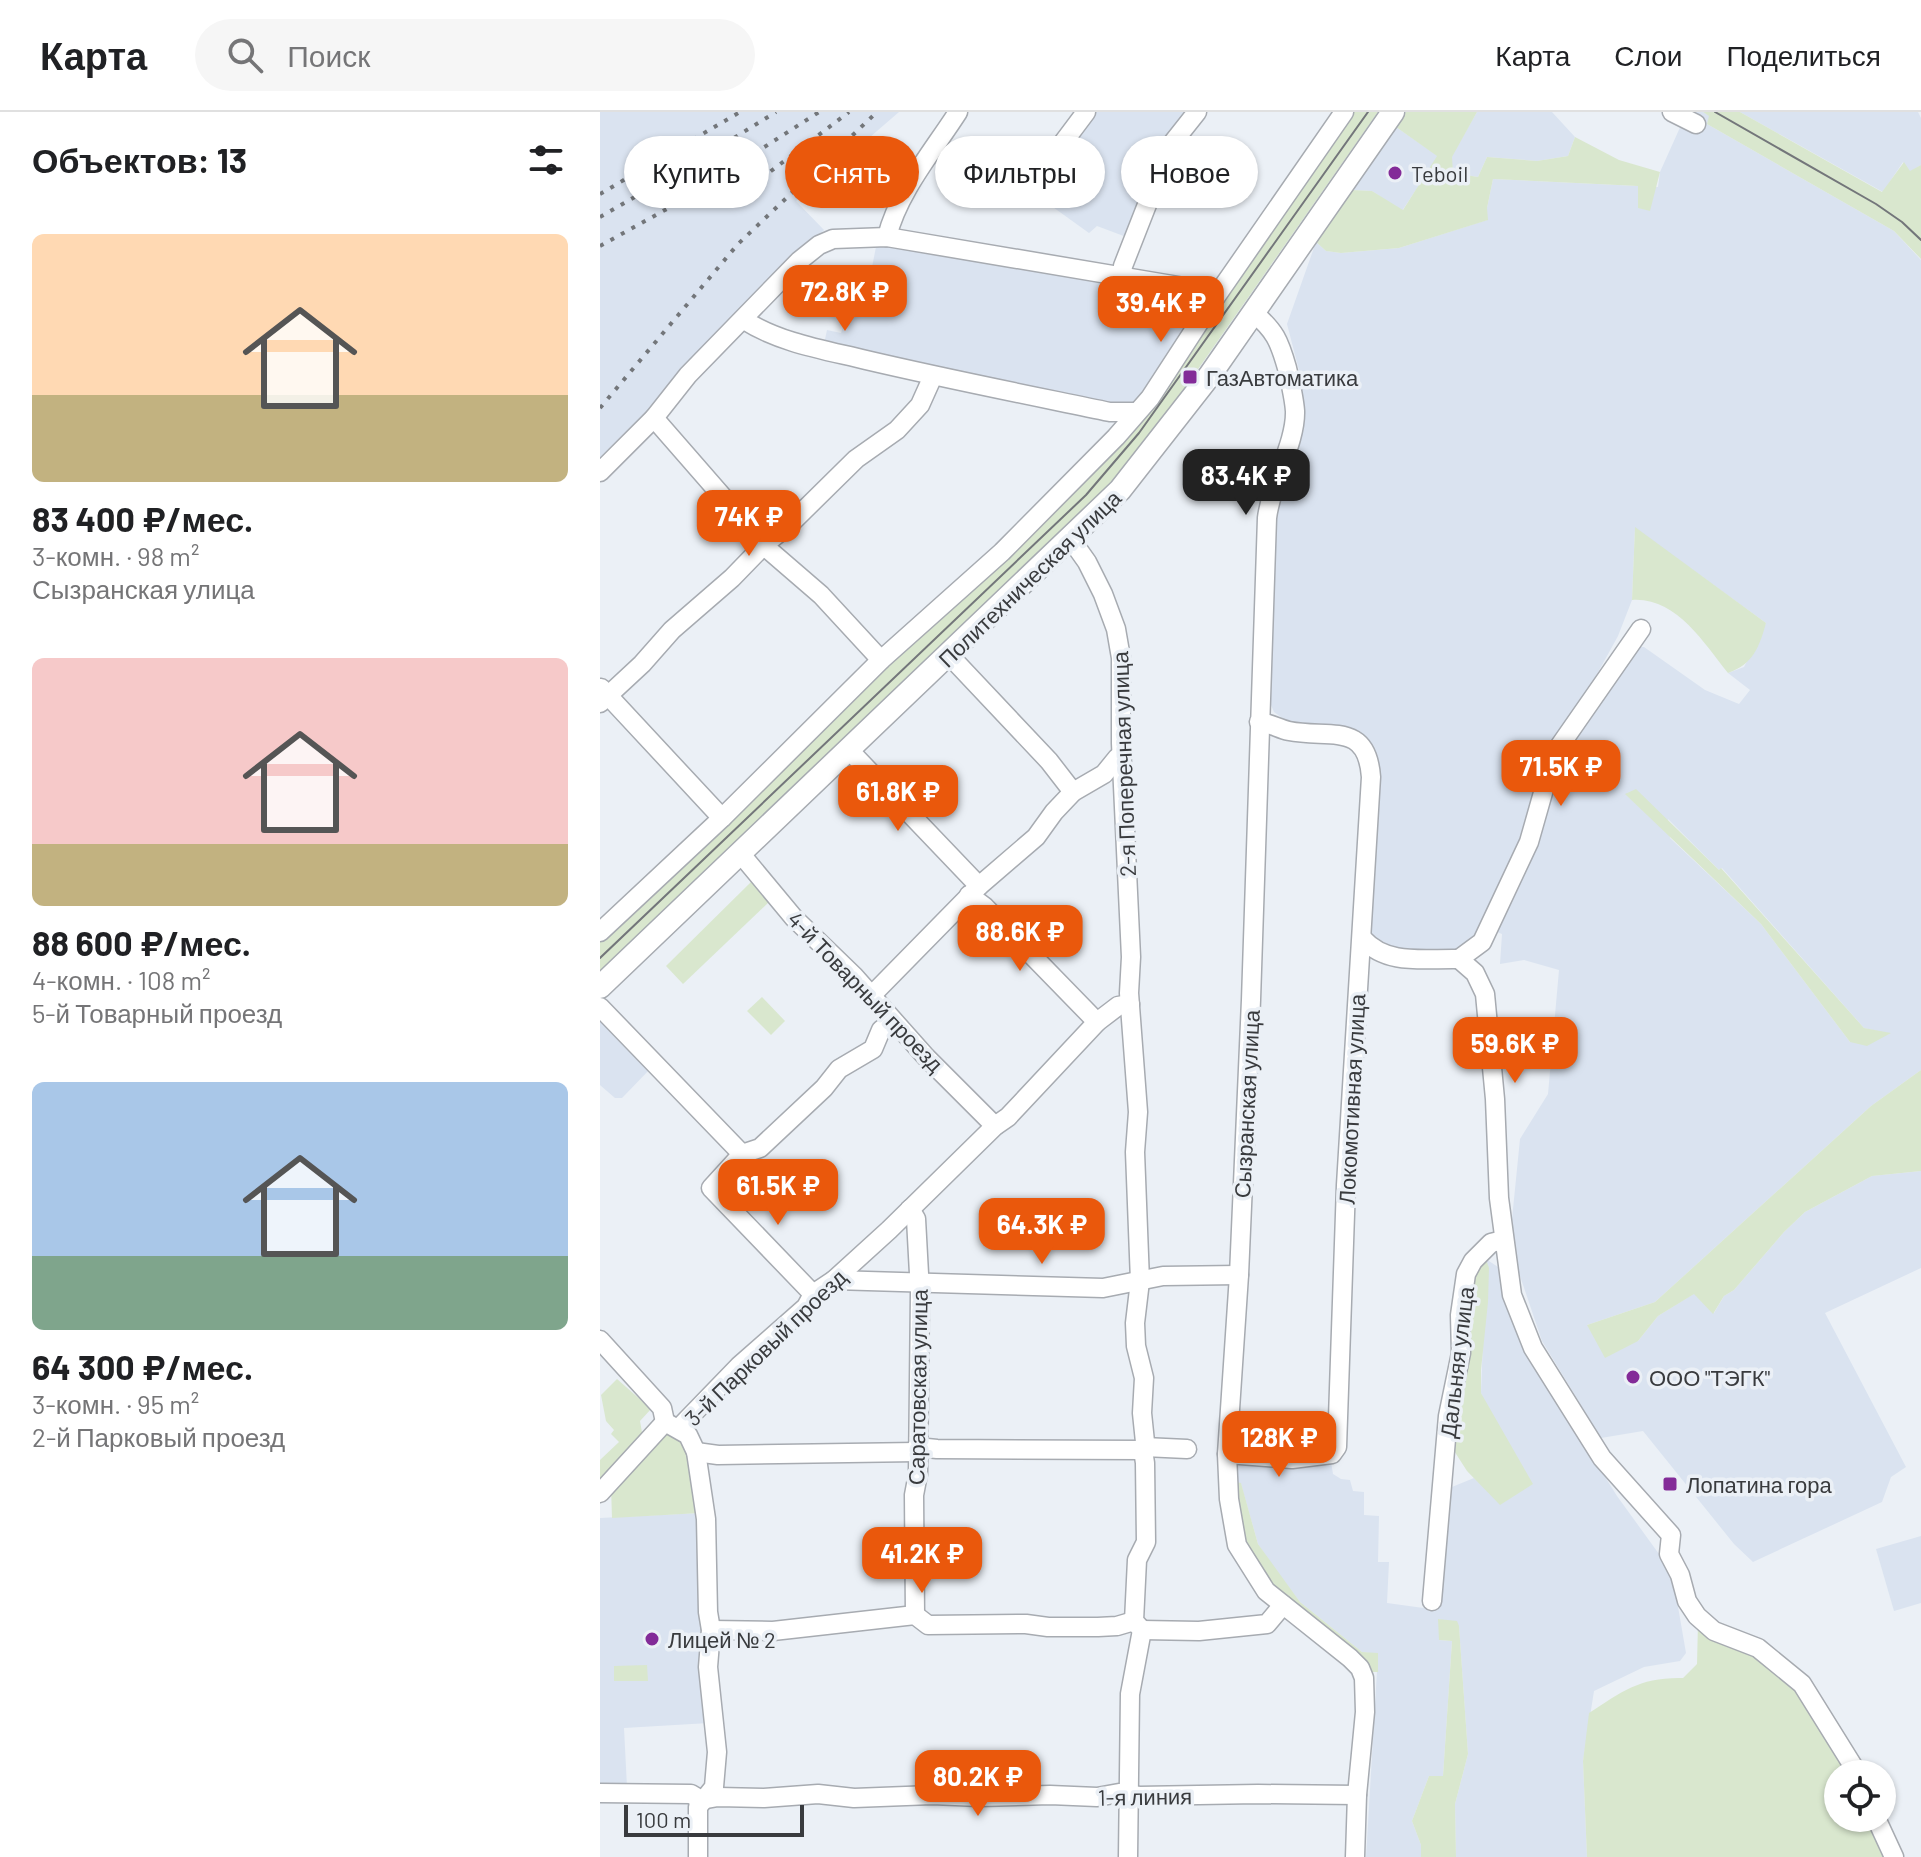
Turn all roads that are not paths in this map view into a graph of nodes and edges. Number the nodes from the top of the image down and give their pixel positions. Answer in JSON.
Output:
{"nodes":[{"id":1,"x":958,"y":112,"type":"edge"},
{"id":2,"x":1086,"y":112,"type":"edge"},
{"id":3,"x":1197,"y":112,"type":"edge"},
{"id":4,"x":1344,"y":112,"type":"edge"},
{"id":5,"x":1393,"y":112,"type":"edge"},
{"id":6,"x":1672,"y":112,"type":"edge"},
{"id":7,"x":1696,"y":124,"type":"dead end"},
{"id":8,"x":1068,"y":136,"type":"edge"},
{"id":9,"x":887,"y":237,"type":"junction"},
{"id":10,"x":1122,"y":277,"type":"junction"},
{"id":11,"x":1215,"y":298,"type":"junction"},
{"id":12,"x":1253,"y":312,"type":"junction"},
{"id":13,"x":744,"y":320,"type":"junction"},
{"id":14,"x":933,"y":376,"type":"junction"},
{"id":15,"x":1136,"y":412,"type":"junction"},
{"id":16,"x":654,"y":418,"type":"junction"},
{"id":17,"x":600,"y":472,"type":"edge"},
{"id":18,"x":1070,"y":538,"type":"junction"},
{"id":19,"x":765,"y":544,"type":"junction"},
{"id":20,"x":1641,"y":629,"type":"dead end"},
{"id":21,"x":949,"y":655,"type":"junction"},
{"id":22,"x":881,"y":660,"type":"junction"},
{"id":23,"x":602,"y":695,"type":"edge"},
{"id":24,"x":1259,"y":722,"type":"junction"},
{"id":25,"x":849,"y":750,"type":"junction"},
{"id":26,"x":1122,"y":755,"type":"junction"},
{"id":27,"x":1073,"y":792,"type":"junction"},
{"id":28,"x":722,"y":818,"type":"junction"},
{"id":29,"x":740,"y":853,"type":"junction"},
{"id":30,"x":974,"y":891,"type":"junction"},
{"id":31,"x":600,"y":932,"type":"edge"},
{"id":32,"x":1363,"y":939,"type":"junction"},
{"id":33,"x":1459,"y":959,"type":"junction"},
{"id":34,"x":600,"y":987,"type":"edge"},
{"id":35,"x":871,"y":996,"type":"junction"},
{"id":36,"x":1130,"y":1004,"type":"junction"},
{"id":37,"x":600,"y":1007,"type":"edge"},
{"id":38,"x":893,"y":1021,"type":"junction"},
{"id":39,"x":1097,"y":1022,"type":"junction"},
{"id":40,"x":995,"y":1126,"type":"junction"},
{"id":41,"x":742,"y":1154,"type":"junction"},
{"id":42,"x":910,"y":1209,"type":"junction"},
{"id":43,"x":1503,"y":1240,"type":"junction"},
{"id":44,"x":1239,"y":1275,"type":"junction"},
{"id":45,"x":834,"y":1280,"type":"junction"},
{"id":46,"x":1140,"y":1281,"type":"junction"},
{"id":47,"x":920,"y":1284,"type":"junction"},
{"id":48,"x":813,"y":1294,"type":"junction"},
{"id":49,"x":600,"y":1340,"type":"edge"},
{"id":50,"x":672,"y":1425,"type":"junction"},
{"id":51,"x":1144,"y":1448,"type":"junction"},
{"id":52,"x":917,"y":1449,"type":"junction"},
{"id":53,"x":1187,"y":1449,"type":"dead end"},
{"id":54,"x":696,"y":1452,"type":"junction"},
{"id":55,"x":1227,"y":1454,"type":"junction"},
{"id":56,"x":600,"y":1493,"type":"edge"},
{"id":57,"x":1432,"y":1601,"type":"dead end"},
{"id":58,"x":1283,"y":1605,"type":"junction"},
{"id":59,"x":915,"y":1615,"type":"junction"},
{"id":60,"x":1138,"y":1625,"type":"junction"},
{"id":61,"x":711,"y":1630,"type":"junction"},
{"id":62,"x":1849,"y":1760,"type":"edge"},
{"id":63,"x":600,"y":1793,"type":"edge"},
{"id":64,"x":1128,"y":1794,"type":"junction"},
{"id":65,"x":1357,"y":1795,"type":"junction"},
{"id":66,"x":701,"y":1800,"type":"junction"},
{"id":67,"x":1882,"y":1832,"type":"edge"},
{"id":68,"x":698,"y":1857,"type":"edge"},
{"id":69,"x":1128,"y":1857,"type":"edge"},
{"id":70,"x":1355,"y":1857,"type":"edge"},
{"id":71,"x":1894,"y":1857,"type":"edge"}],
"edges":[{"from":1,"to":9,"type":"street"},
{"from":2,"to":8,"type":"street"},
{"from":3,"to":10,"type":"street"},
{"from":4,"to":11,"type":"street"},
{"from":5,"to":12,"type":"main road","name":"Политехническая улица"},
{"from":6,"to":7,"type":"street"},
{"from":9,"to":10,"type":"street"},
{"from":9,"to":13,"type":"street"},
{"from":10,"to":11,"type":"street"},
{"from":11,"to":15,"type":"street"},
{"from":12,"to":18,"type":"main road","name":"Политехническая улица"},
{"from":12,"to":24,"type":"street","name":"Сызранская улица"},
{"from":13,"to":14,"type":"street"},
{"from":13,"to":16,"type":"street"},
{"from":14,"to":15,"type":"street"},
{"from":14,"to":19,"type":"street"},
{"from":15,"to":22,"type":"street"},
{"from":16,"to":17,"type":"street"},
{"from":16,"to":19,"type":"street"},
{"from":18,"to":21,"type":"main road","name":"Политехническая улица"},
{"from":18,"to":26,"type":"street","name":"2-я Поперечная улица"},
{"from":19,"to":22,"type":"street"},
{"from":19,"to":23,"type":"street"},
{"from":20,"to":33,"type":"street"},
{"from":21,"to":25,"type":"main road","name":"Политехническая улица"},
{"from":21,"to":27,"type":"street"},
{"from":22,"to":28,"type":"street"},
{"from":23,"to":28,"type":"street"},
{"from":24,"to":32,"type":"street","name":"Локомотивная улица"},
{"from":24,"to":44,"type":"street","name":"Сызранская улица"},
{"from":25,"to":29,"type":"main road","name":"Политехническая улица"},
{"from":25,"to":30,"type":"street"},
{"from":26,"to":27,"type":"street"},
{"from":26,"to":36,"type":"street","name":"2-я Поперечная улица"},
{"from":27,"to":30,"type":"street"},
{"from":28,"to":31,"type":"street"},
{"from":29,"to":34,"type":"main road","name":"Политехническая улица"},
{"from":29,"to":35,"type":"street","name":"4-й Товарный проезд"},
{"from":30,"to":35,"type":"street"},
{"from":30,"to":39,"type":"street"},
{"from":32,"to":33,"type":"street"},
{"from":32,"to":55,"type":"street","name":"Локомотивная улица"},
{"from":33,"to":43,"type":"street"},
{"from":35,"to":38,"type":"street","name":"4-й Товарный проезд"},
{"from":36,"to":39,"type":"street","name":"3-й Парковый проезд"},
{"from":36,"to":46,"type":"street","name":"2-я Поперечная улица"},
{"from":37,"to":41,"type":"street"},
{"from":38,"to":40,"type":"street","name":"4-й Товарный проезд"},
{"from":38,"to":41,"type":"street"},
{"from":39,"to":40,"type":"street","name":"3-й Парковый проезд"},
{"from":40,"to":42,"type":"street","name":"3-й Парковый проезд"},
{"from":41,"to":48,"type":"street"},
{"from":42,"to":45,"type":"street","name":"3-й Парковый проезд"},
{"from":42,"to":47,"type":"street","name":"Саратовская улица"},
{"from":43,"to":57,"type":"street","name":"Дальняя улица"},
{"from":43,"to":62,"type":"street"},
{"from":44,"to":46,"type":"street"},
{"from":44,"to":55,"type":"street","name":"Сызранская улица"},
{"from":45,"to":47,"type":"street"},
{"from":45,"to":48,"type":"street","name":"3-й Парковый проезд"},
{"from":46,"to":47,"type":"street"},
{"from":46,"to":51,"type":"street","name":"2-я Поперечная улица"},
{"from":47,"to":52,"type":"street","name":"Саратовская улица"},
{"from":48,"to":50,"type":"street","name":"3-й Парковый проезд"},
{"from":49,"to":50,"type":"street"},
{"from":50,"to":54,"type":"street"},
{"from":50,"to":56,"type":"street","name":"3-й Парковый проезд"},
{"from":51,"to":52,"type":"street"},
{"from":51,"to":53,"type":"street"},
{"from":51,"to":60,"type":"street","name":"2-я Поперечная улица"},
{"from":52,"to":54,"type":"street"},
{"from":52,"to":59,"type":"street","name":"Саратовская улица"},
{"from":54,"to":61,"type":"street"},
{"from":55,"to":58,"type":"street","name":"Сызранская улица"},
{"from":58,"to":60,"type":"street"},
{"from":58,"to":65,"type":"street","name":"Сызранская улица"},
{"from":59,"to":60,"type":"street"},
{"from":59,"to":61,"type":"street"},
{"from":60,"to":64,"type":"street","name":"2-я Поперечная улица"},
{"from":61,"to":66,"type":"street"},
{"from":63,"to":66,"type":"street","name":"1-я линия"},
{"from":64,"to":65,"type":"street","name":"1-я линия"},
{"from":64,"to":66,"type":"street","name":"1-я линия"},
{"from":64,"to":69,"type":"street","name":"2-я Поперечная улица"},
{"from":65,"to":70,"type":"street","name":"Сызранская улица"},
{"from":66,"to":68,"type":"street"},
{"from":67,"to":71,"type":"street"}]}
